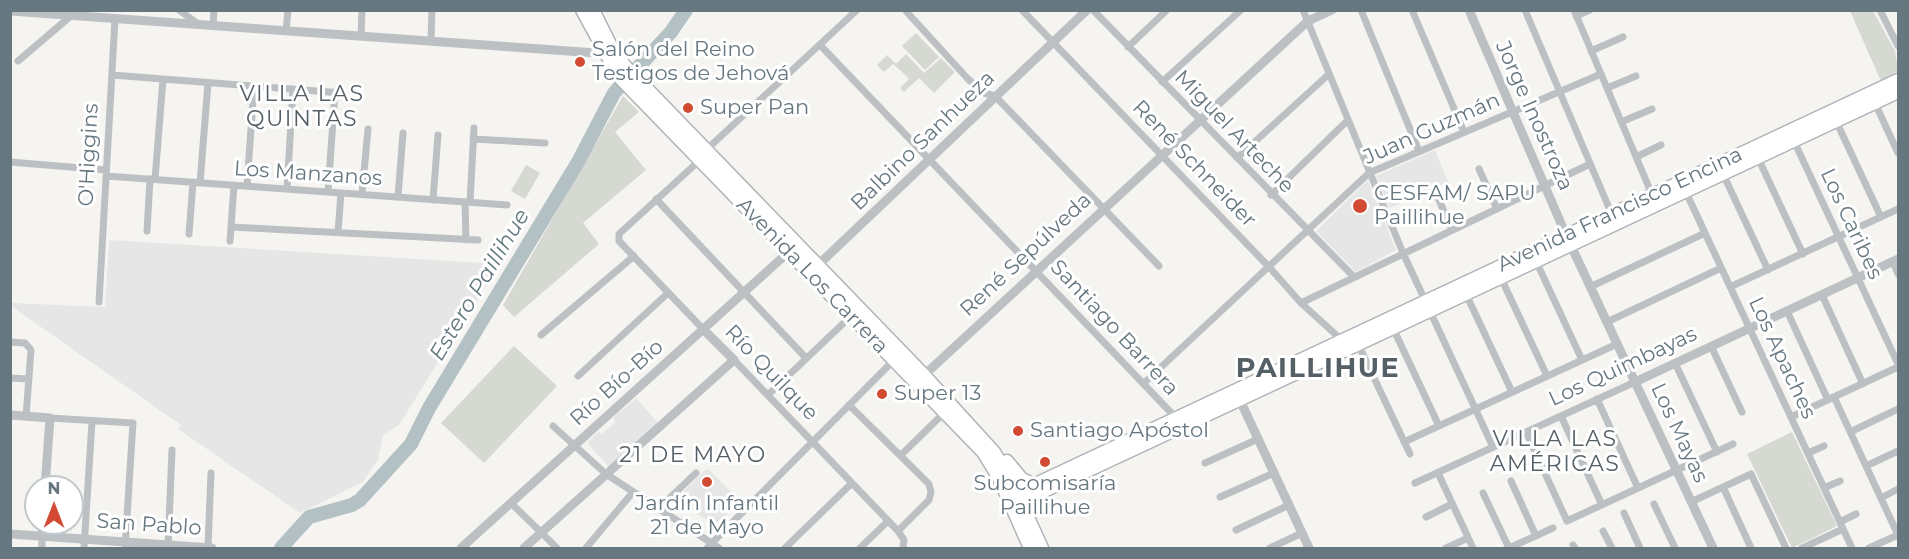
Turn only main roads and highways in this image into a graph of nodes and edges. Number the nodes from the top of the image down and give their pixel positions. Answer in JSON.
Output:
{"nodes":[{"id":1,"x":582,"y":10,"type":"edge"},
{"id":2,"x":593,"y":10,"type":"edge"},
{"id":3,"x":621,"y":71,"type":"junction"},
{"id":4,"x":1899,"y":80,"type":"edge"},
{"id":5,"x":1899,"y":92,"type":"edge"},
{"id":6,"x":1792,"y":136,"type":"junction"},
{"id":7,"x":1683,"y":187,"type":"junction"},
{"id":8,"x":1655,"y":200,"type":"junction"},
{"id":9,"x":1568,"y":240,"type":"junction"},
{"id":10,"x":793,"y":248,"type":"junction"},
{"id":11,"x":1427,"y":307,"type":"junction"},
{"id":12,"x":920,"y":379,"type":"junction"},
{"id":13,"x":1238,"y":395,"type":"junction"},
{"id":14,"x":1180,"y":422,"type":"junction"},
{"id":15,"x":985,"y":441,"type":"junction"},
{"id":16,"x":1035,"y":485,"type":"junction"},
{"id":17,"x":1014,"y":500,"type":"junction"},
{"id":18,"x":1030,"y":549,"type":"edge"},
{"id":19,"x":1042,"y":549,"type":"edge"}],
"edges":[{"from":1,"to":3,"type":"main road","name":"Avenida Los Carrera"},
{"from":2,"to":3,"type":"main road","name":"Avenida Los Carrera"},
{"from":3,"to":10,"type":"main road","name":"Avenida Los Carrera"},
{"from":4,"to":6,"type":"main road","name":"Avenida Francisco Encina"},
{"from":5,"to":6,"type":"main road","name":"Avenida Francisco Encina"},
{"from":6,"to":7,"type":"main road","name":"Avenida Francisco Encina"},
{"from":6,"to":7,"type":"main road","name":"Avenida Francisco Encina"},
{"from":7,"to":8,"type":"main road","name":"Avenida Francisco Encina"},
{"from":8,"to":9,"type":"main road","name":"Avenida Francisco Encina"},
{"from":8,"to":9,"type":"main road","name":"Avenida Francisco Encina"},
{"from":9,"to":11,"type":"main road","name":"Avenida Francisco Encina"},
{"from":9,"to":11,"type":"main road","name":"Avenida Francisco Encina"},
{"from":10,"to":12,"type":"main road","name":"Avenida Los Carrera"},
{"from":10,"to":12,"type":"main road","name":"Avenida Los Carrera"},
{"from":11,"to":13,"type":"main road","name":"Avenida Francisco Encina"},
{"from":11,"to":13,"type":"main road","name":"Avenida Francisco Encina"},
{"from":12,"to":15,"type":"main road","name":"Avenida Los Carrera"},
{"from":12,"to":17,"type":"main road","name":"Avenida Los Carrera"},
{"from":13,"to":14,"type":"main road","name":"Avenida Francisco Encina"},
{"from":14,"to":16,"type":"main road","name":"Avenida Francisco Encina"},
{"from":14,"to":17,"type":"main road","name":"Avenida Francisco Encina"},
{"from":15,"to":16,"type":"main road"},
{"from":15,"to":17,"type":"main road","name":"Avenida Los Carrera"},
{"from":16,"to":17,"type":"main road","name":"Avenida Francisco Encina"},
{"from":17,"to":18,"type":"main road","name":"Avenida Los Carrera"},
{"from":17,"to":19,"type":"main road","name":"Avenida Los Carrera"}]}
